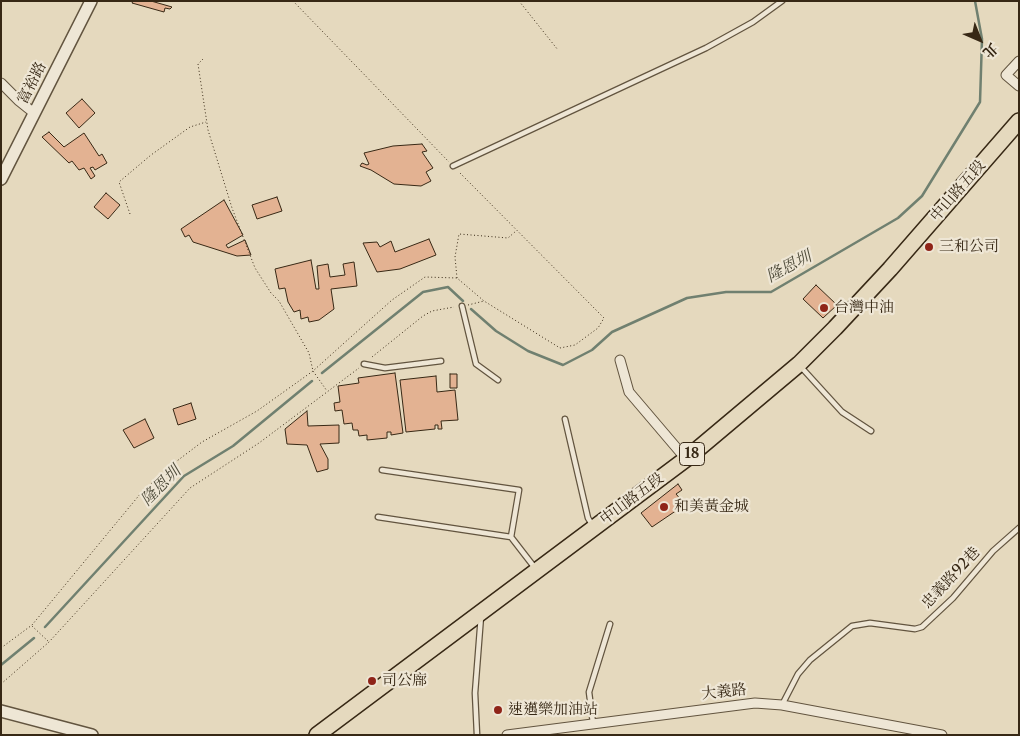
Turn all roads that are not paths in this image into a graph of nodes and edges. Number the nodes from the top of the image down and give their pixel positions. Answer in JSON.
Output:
{"nodes":[{"id":1,"x":91,"y":1,"type":"edge"},
{"id":2,"x":782,"y":1,"type":"edge"},
{"id":3,"x":1019,"y":60,"type":"edge"},
{"id":4,"x":1,"y":83,"type":"edge"},
{"id":5,"x":1019,"y":86,"type":"edge"},
{"id":6,"x":34,"y":113,"type":"junction"},
{"id":7,"x":1019,"y":121,"type":"edge"},
{"id":8,"x":453,"y":166,"type":"road end"},
{"id":9,"x":1,"y":179,"type":"edge"},
{"id":10,"x":462,"y":306,"type":"road end"},
{"id":11,"x":620,"y":360,"type":"dead end"},
{"id":12,"x":441,"y":361,"type":"dead end"},
{"id":13,"x":364,"y":364,"type":"road end"},
{"id":14,"x":799,"y":364,"type":"junction"},
{"id":15,"x":498,"y":380,"type":"dead end"},
{"id":16,"x":565,"y":419,"type":"dead end"},
{"id":17,"x":871,"y":431,"type":"dead end"},
{"id":18,"x":686,"y":458,"type":"junction"},
{"id":19,"x":382,"y":470,"type":"dead end"},
{"id":20,"x":378,"y":518,"type":"dead end"},
{"id":21,"x":594,"y":527,"type":"junction"},
{"id":22,"x":1019,"y":528,"type":"edge"},
{"id":23,"x":511,"y":537,"type":"junction"},
{"id":24,"x":537,"y":570,"type":"junction"},
{"id":25,"x":482,"y":611,"type":"junction"},
{"id":26,"x":610,"y":624,"type":"dead end"},
{"id":27,"x":782,"y":705,"type":"junction"},
{"id":28,"x":1,"y":711,"type":"edge"},
{"id":29,"x":593,"y":723,"type":"junction"},
{"id":30,"x":92,"y":735,"type":"edge"},
{"id":31,"x":318,"y":735,"type":"edge"},
{"id":32,"x":478,"y":735,"type":"edge"},
{"id":33,"x":507,"y":735,"type":"edge"},
{"id":34,"x":942,"y":735,"type":"edge"}],
"edges":[{"from":1,"to":6,"type":"street","name":"富裕路"},
{"from":2,"to":8,"type":"lane"},
{"from":3,"to":5,"type":"street"},
{"from":4,"to":6,"type":"street"},
{"from":6,"to":9,"type":"street","name":"富裕路"},
{"from":7,"to":14,"type":"main road","name":"中山路五段","number":"18"},
{"from":10,"to":15,"type":"lane"},
{"from":11,"to":18,"type":"street"},
{"from":12,"to":13,"type":"lane"},
{"from":14,"to":17,"type":"lane"},
{"from":14,"to":18,"type":"main road","name":"中山路五段","number":"18"},
{"from":16,"to":21,"type":"lane"},
{"from":18,"to":21,"type":"main road","name":"中山路五段","number":"18"},
{"from":19,"to":23,"type":"lane"},
{"from":20,"to":23,"type":"lane"},
{"from":21,"to":24,"type":"main road","name":"中山路五段","number":"18"},
{"from":22,"to":27,"type":"lane","name":"忠義路92巷"},
{"from":23,"to":24,"type":"lane"},
{"from":24,"to":25,"type":"main road","name":"中山路五段","number":"18"},
{"from":25,"to":31,"type":"main road","name":"中山路五段","number":"18"},
{"from":25,"to":32,"type":"lane"},
{"from":26,"to":29,"type":"lane"},
{"from":27,"to":29,"type":"street","name":"大義路"},
{"from":27,"to":34,"type":"street","name":"大義路"},
{"from":28,"to":30,"type":"street"},
{"from":29,"to":33,"type":"street","name":"大義路"}]}
